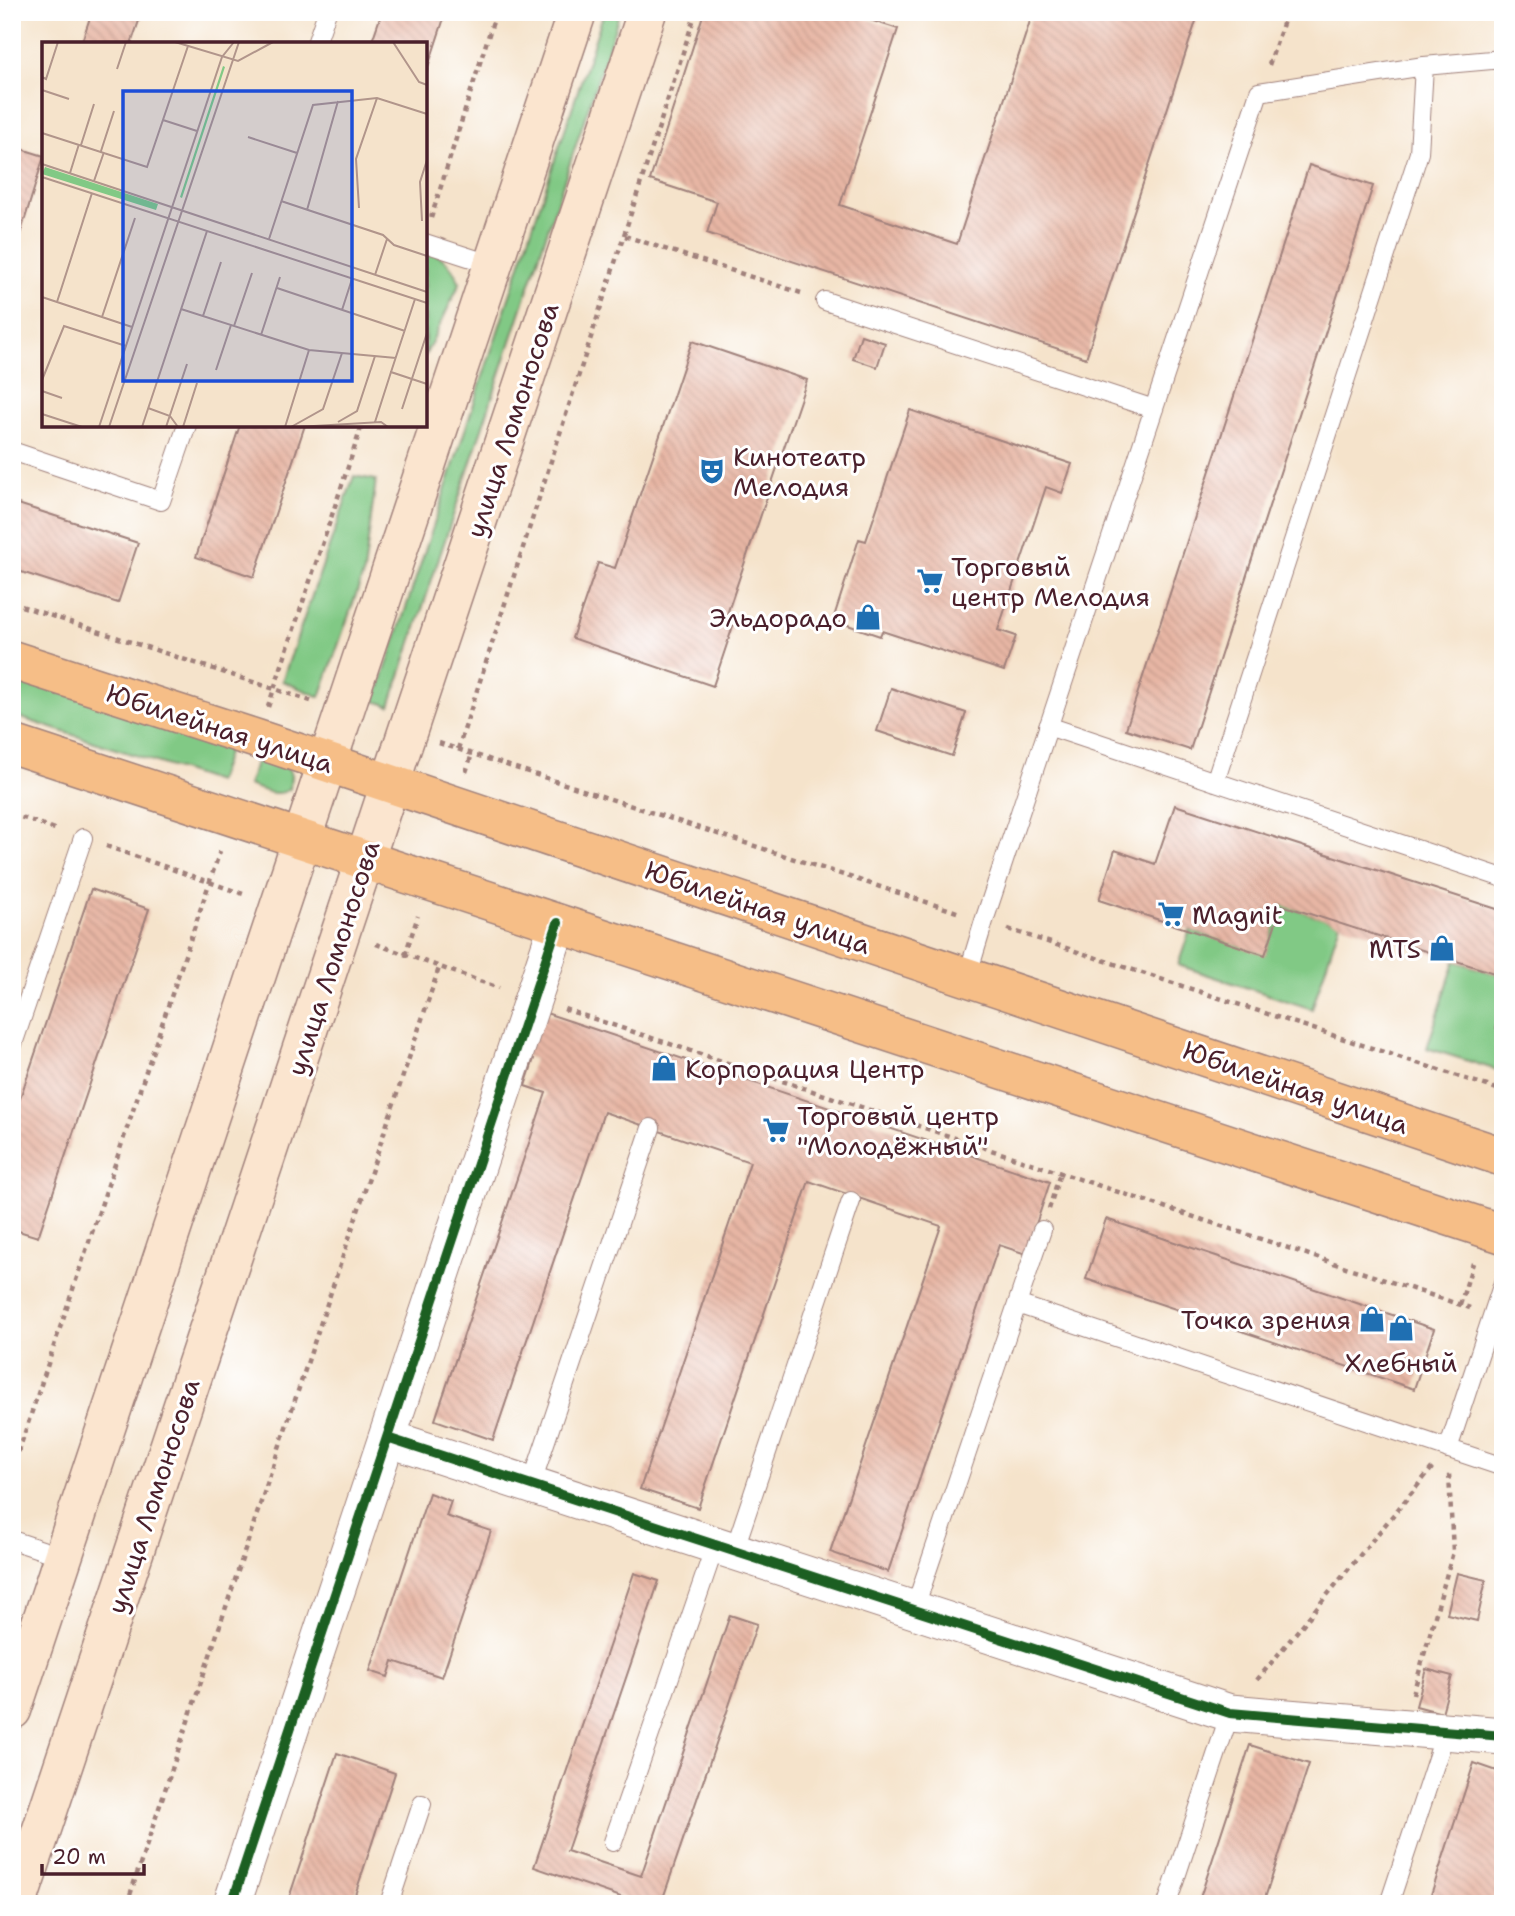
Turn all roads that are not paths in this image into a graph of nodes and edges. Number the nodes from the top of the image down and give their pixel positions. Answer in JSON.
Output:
{"nodes":[{"id":1,"x":327,"y":12,"type":"edge"},
{"id":2,"x":577,"y":12,"type":"edge"},
{"id":3,"x":647,"y":12,"type":"edge"},
{"id":4,"x":317,"y":42,"type":"edge"},
{"id":5,"x":1503,"y":59,"type":"edge"},
{"id":6,"x":1424,"y":66,"type":"junction"},
{"id":7,"x":427,"y":244,"type":"edge"},
{"id":8,"x":493,"y":265,"type":"junction"},
{"id":9,"x":825,"y":301,"type":"road end"},
{"id":10,"x":1154,"y":409,"type":"junction"},
{"id":11,"x":186,"y":427,"type":"edge"},
{"id":12,"x":12,"y":451,"type":"edge"},
{"id":13,"x":12,"y":660,"type":"edge"},
{"id":14,"x":1048,"y":726,"type":"junction"},
{"id":15,"x":12,"y":744,"type":"edge"},
{"id":16,"x":328,"y":763,"type":"junction"},
{"id":17,"x":1215,"y":782,"type":"junction"},
{"id":18,"x":391,"y":784,"type":"junction"},
{"id":19,"x":83,"y":838,"type":"road end"},
{"id":20,"x":302,"y":839,"type":"junction"},
{"id":21,"x":366,"y":860,"type":"junction"},
{"id":22,"x":1503,"y":878,"type":"edge"},
{"id":23,"x":558,"y":923,"type":"junction"},
{"id":24,"x":967,"y":977,"type":"junction"},
{"id":25,"x":12,"y":1047,"type":"edge"},
{"id":26,"x":651,"y":1128,"type":"dead end"},
{"id":27,"x":1503,"y":1157,"type":"edge"},
{"id":28,"x":851,"y":1201,"type":"dead end"},
{"id":29,"x":1042,"y":1230,"type":"road end"},
{"id":30,"x":1503,"y":1234,"type":"edge"},
{"id":31,"x":1503,"y":1283,"type":"edge"},
{"id":32,"x":1017,"y":1304,"type":"junction"},
{"id":33,"x":387,"y":1438,"type":"junction"},
{"id":34,"x":1448,"y":1449,"type":"junction"},
{"id":35,"x":1503,"y":1467,"type":"edge"},
{"id":36,"x":531,"y":1486,"type":"junction"},
{"id":37,"x":12,"y":1540,"type":"edge"},
{"id":38,"x":724,"y":1548,"type":"junction"},
{"id":39,"x":63,"y":1557,"type":"junction"},
{"id":40,"x":914,"y":1610,"type":"junction"},
{"id":41,"x":15,"y":1693,"type":"edge"},
{"id":42,"x":1230,"y":1713,"type":"junction"},
{"id":43,"x":1446,"y":1731,"type":"junction"},
{"id":44,"x":1503,"y":1736,"type":"edge"},
{"id":45,"x":422,"y":1804,"type":"dead end"},
{"id":46,"x":613,"y":1842,"type":"dead end"},
{"id":47,"x":17,"y":1904,"type":"edge"},
{"id":48,"x":232,"y":1904,"type":"edge"},
{"id":49,"x":389,"y":1904,"type":"edge"},
{"id":50,"x":1167,"y":1904,"type":"edge"},
{"id":51,"x":1389,"y":1904,"type":"edge"}],
"edges":[{"from":1,"to":4,"type":"lane"},
{"from":2,"to":8,"type":"main road"},
{"from":3,"to":18,"type":"main road","name":"улица Ломоносова"},
{"from":5,"to":6,"type":"lane"},
{"from":6,"to":10,"type":"lane"},
{"from":6,"to":17,"type":"lane"},
{"from":7,"to":8,"type":"lane"},
{"from":8,"to":16,"type":"main road"},
{"from":9,"to":10,"type":"lane"},
{"from":10,"to":14,"type":"lane"},
{"from":11,"to":12,"type":"lane"},
{"from":13,"to":16,"type":"main road","name":"Юбилейная улица"},
{"from":14,"to":17,"type":"lane"},
{"from":14,"to":24,"type":"lane"},
{"from":15,"to":20,"type":"main road"},
{"from":16,"to":18,"type":"main road","name":"Юбилейная улица"},
{"from":16,"to":20,"type":"main road"},
{"from":17,"to":22,"type":"lane"},
{"from":18,"to":21,"type":"main road","name":"улица Ломоносова"},
{"from":18,"to":24,"type":"main road","name":"Юбилейная улица"},
{"from":19,"to":25,"type":"lane"},
{"from":20,"to":21,"type":"main road"},
{"from":20,"to":39,"type":"main road"},
{"from":21,"to":23,"type":"main road"},
{"from":21,"to":47,"type":"main road","name":"улица Ломоносова"},
{"from":23,"to":30,"type":"main road"},
{"from":23,"to":33,"type":"street"},
{"from":24,"to":27,"type":"main road","name":"Юбилейная улица"},
{"from":26,"to":36,"type":"lane"},
{"from":28,"to":38,"type":"lane"},
{"from":29,"to":32,"type":"lane"},
{"from":31,"to":34,"type":"lane"},
{"from":32,"to":34,"type":"lane"},
{"from":32,"to":40,"type":"lane"},
{"from":33,"to":36,"type":"street"},
{"from":33,"to":48,"type":"street"},
{"from":34,"to":35,"type":"lane"},
{"from":36,"to":38,"type":"street"},
{"from":37,"to":39,"type":"lane"},
{"from":38,"to":40,"type":"street"},
{"from":38,"to":46,"type":"lane"},
{"from":39,"to":41,"type":"main road"},
{"from":40,"to":42,"type":"street"},
{"from":42,"to":43,"type":"street"},
{"from":42,"to":50,"type":"lane"},
{"from":43,"to":44,"type":"street"},
{"from":43,"to":51,"type":"lane"},
{"from":45,"to":49,"type":"lane"}]}
